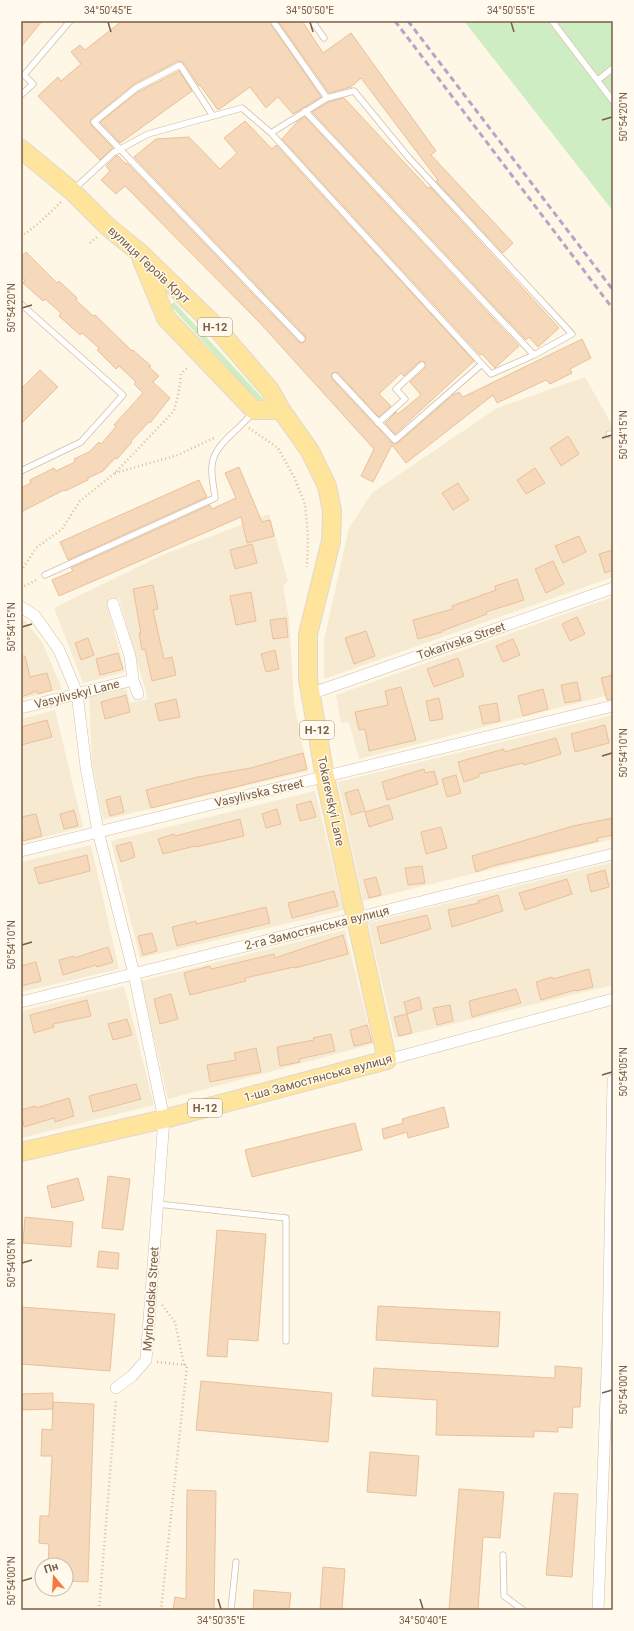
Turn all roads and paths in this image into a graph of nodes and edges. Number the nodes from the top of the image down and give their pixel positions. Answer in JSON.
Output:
{"nodes":[{"id":1,"x":70,"y":21,"type":"edge"},
{"id":2,"x":273,"y":21,"type":"edge"},
{"id":3,"x":312,"y":21,"type":"edge"},
{"id":4,"x":552,"y":21,"type":"edge"},
{"id":5,"x":324,"y":38,"type":"dead end"},
{"id":6,"x":613,"y":68,"type":"edge"},
{"id":7,"x":598,"y":80,"type":"junction"},
{"id":8,"x":21,"y":95,"type":"edge"},
{"id":9,"x":327,"y":98,"type":"junction"},
{"id":10,"x":613,"y":100,"type":"edge"},
{"id":11,"x":306,"y":111,"type":"junction"},
{"id":12,"x":213,"y":116,"type":"junction"},
{"id":13,"x":271,"y":133,"type":"junction"},
{"id":14,"x":21,"y":149,"type":"edge"},
{"id":15,"x":120,"y":149,"type":"junction"},
{"id":16,"x":72,"y":191,"type":"junction"},
{"id":17,"x":57,"y":206,"type":"dead end"},
{"id":18,"x":21,"y":231,"type":"edge"},
{"id":19,"x":140,"y":253,"type":"junction"},
{"id":20,"x":21,"y":304,"type":"edge"},
{"id":21,"x":302,"y":339,"type":"dead end"},
{"id":22,"x":534,"y":355,"type":"junction"},
{"id":23,"x":482,"y":364,"type":"junction"},
{"id":24,"x":422,"y":365,"type":"dead end"},
{"id":25,"x":188,"y":366,"type":"dead end"},
{"id":26,"x":335,"y":376,"type":"dead end"},
{"id":27,"x":281,"y":410,"type":"junction"},
{"id":28,"x":249,"y":417,"type":"junction"},
{"id":29,"x":378,"y":423,"type":"junction"},
{"id":30,"x":234,"y":433,"type":"junction"},
{"id":31,"x":21,"y":471,"type":"edge"},
{"id":32,"x":115,"y":473,"type":"junction"},
{"id":33,"x":307,"y":570,"type":"dead end"},
{"id":34,"x":21,"y":571,"type":"edge"},
{"id":35,"x":45,"y":575,"type":"joint"},
{"id":36,"x":21,"y":588,"type":"edge"},
{"id":37,"x":613,"y":588,"type":"edge"},
{"id":38,"x":113,"y":604,"type":"dead end"},
{"id":39,"x":21,"y":607,"type":"edge"},
{"id":40,"x":133,"y":680,"type":"junction"},
{"id":41,"x":77,"y":693,"type":"junction"},
{"id":42,"x":138,"y":694,"type":"dead end"},
{"id":43,"x":310,"y":694,"type":"junction"},
{"id":44,"x":613,"y":706,"type":"edge"},
{"id":45,"x":21,"y":708,"type":"edge"},
{"id":46,"x":325,"y":777,"type":"junction"},
{"id":47,"x":98,"y":831,"type":"junction"},
{"id":48,"x":21,"y":851,"type":"edge"},
{"id":49,"x":613,"y":854,"type":"edge"},
{"id":50,"x":357,"y":918,"type":"junction"},
{"id":51,"x":134,"y":974,"type":"junction"},
{"id":52,"x":613,"y":999,"type":"edge"},
{"id":53,"x":21,"y":1002,"type":"edge"},
{"id":54,"x":387,"y":1060,"type":"junction"},
{"id":55,"x":613,"y":1080,"type":"edge"},
{"id":56,"x":164,"y":1118,"type":"junction"},
{"id":57,"x":21,"y":1152,"type":"edge"},
{"id":58,"x":158,"y":1204,"type":"junction"},
{"id":59,"x":151,"y":1293,"type":"junction"},
{"id":60,"x":286,"y":1341,"type":"dead end"},
{"id":61,"x":611,"y":1344,"type":"edge"},
{"id":62,"x":146,"y":1360,"type":"junction"},
{"id":63,"x":184,"y":1365,"type":"junction"},
{"id":64,"x":116,"y":1388,"type":"joint"},
{"id":65,"x":503,"y":1555,"type":"dead end"},
{"id":66,"x":236,"y":1562,"type":"dead end"},
{"id":67,"x":99,"y":1610,"type":"edge"},
{"id":68,"x":161,"y":1610,"type":"edge"},
{"id":69,"x":231,"y":1610,"type":"edge"},
{"id":70,"x":523,"y":1610,"type":"edge"},
{"id":71,"x":598,"y":1610,"type":"edge"}],
"edges":[{"from":1,"to":8,"type":"lane"},
{"from":2,"to":9,"type":"lane"},
{"from":3,"to":5,"type":"lane"},
{"from":4,"to":7,"type":"lane"},
{"from":6,"to":7,"type":"lane"},
{"from":7,"to":10,"type":"lane"},
{"from":9,"to":11,"type":"lane"},
{"from":9,"to":22,"type":"lane"},
{"from":11,"to":13,"type":"lane"},
{"from":11,"to":22,"type":"lane"},
{"from":12,"to":13,"type":"lane"},
{"from":12,"to":15,"type":"lane"},
{"from":12,"to":15,"type":"lane"},
{"from":13,"to":23,"type":"lane"},
{"from":14,"to":16,"type":"main road","name":"вулиця Героїв Крут","number":"Н-12"},
{"from":15,"to":16,"type":"lane"},
{"from":15,"to":21,"type":"lane"},
{"from":16,"to":19,"type":"main road","name":"вулиця Героїв Крут","number":"Н-12"},
{"from":17,"to":18,"type":"path"},
{"from":19,"to":27,"type":"main road","name":"вулиця Героїв Крут","number":"Н-12"},
{"from":19,"to":28,"type":"main road"},
{"from":20,"to":31,"type":"lane"},
{"from":22,"to":23,"type":"lane"},
{"from":23,"to":29,"type":"lane"},
{"from":24,"to":29,"type":"lane"},
{"from":25,"to":32,"type":"path"},
{"from":26,"to":29,"type":"lane"},
{"from":27,"to":28,"type":"main road"},
{"from":27,"to":43,"type":"main road","name":"Tokarevskyi Lane","number":"Н-12"},
{"from":28,"to":30,"type":"lane"},
{"from":28,"to":33,"type":"path"},
{"from":30,"to":32,"type":"path"},
{"from":30,"to":35,"type":"lane"},
{"from":32,"to":34,"type":"path"},
{"from":35,"to":36,"type":"path"},
{"from":37,"to":43,"type":"street","name":"Tokarivska Street"},
{"from":38,"to":40,"type":"street","name":"Vasylivskyi Lane"},
{"from":39,"to":41,"type":"street","name":"Myrhorodska Street"},
{"from":40,"to":41,"type":"street","name":"Vasylivskyi Lane"},
{"from":40,"to":42,"type":"street","name":"Vasylivskyi Lane"},
{"from":41,"to":45,"type":"street","name":"Vasylivskyi Lane"},
{"from":41,"to":47,"type":"street","name":"Myrhorodska Street"},
{"from":43,"to":46,"type":"main road","name":"Tokarevskyi Lane","number":"Н-12"},
{"from":44,"to":46,"type":"street","name":"Vasylivska Street"},
{"from":46,"to":47,"type":"street","name":"Vasylivska Street"},
{"from":46,"to":50,"type":"main road","name":"Tokarevskyi Lane","number":"Н-12"},
{"from":47,"to":48,"type":"street","name":"Vasylivska Street"},
{"from":47,"to":51,"type":"street","name":"Myrhorodska Street"},
{"from":49,"to":50,"type":"street","name":"2-га Замостянська вулиця"},
{"from":50,"to":51,"type":"street","name":"2-га Замостянська вулиця"},
{"from":50,"to":54,"type":"main road","name":"Tokarevskyi Lane","number":"Н-12"},
{"from":51,"to":53,"type":"street","name":"2-га Замостянська вулиця"},
{"from":51,"to":56,"type":"street","name":"Myrhorodska Street"},
{"from":52,"to":54,"type":"street","name":"1-ша Замостянська вулиця"},
{"from":54,"to":56,"type":"main road","name":"1-ша Замостянська вулиця","number":"Н-12"},
{"from":55,"to":61,"type":"street"},
{"from":56,"to":57,"type":"main road","name":"1-ша Замостянська вулиця","number":"Н-12"},
{"from":56,"to":58,"type":"street","name":"Myrhorodska Street"},
{"from":58,"to":59,"type":"street","name":"Myrhorodska Street"},
{"from":58,"to":60,"type":"lane"},
{"from":59,"to":62,"type":"street","name":"Myrhorodska Street"},
{"from":59,"to":63,"type":"path"},
{"from":61,"to":71,"type":"street"},
{"from":62,"to":63,"type":"path"},
{"from":62,"to":64,"type":"street","name":"Myrhorodska Street"},
{"from":63,"to":68,"type":"path"},
{"from":64,"to":67,"type":"path"},
{"from":65,"to":70,"type":"lane"},
{"from":66,"to":69,"type":"lane"}]}
